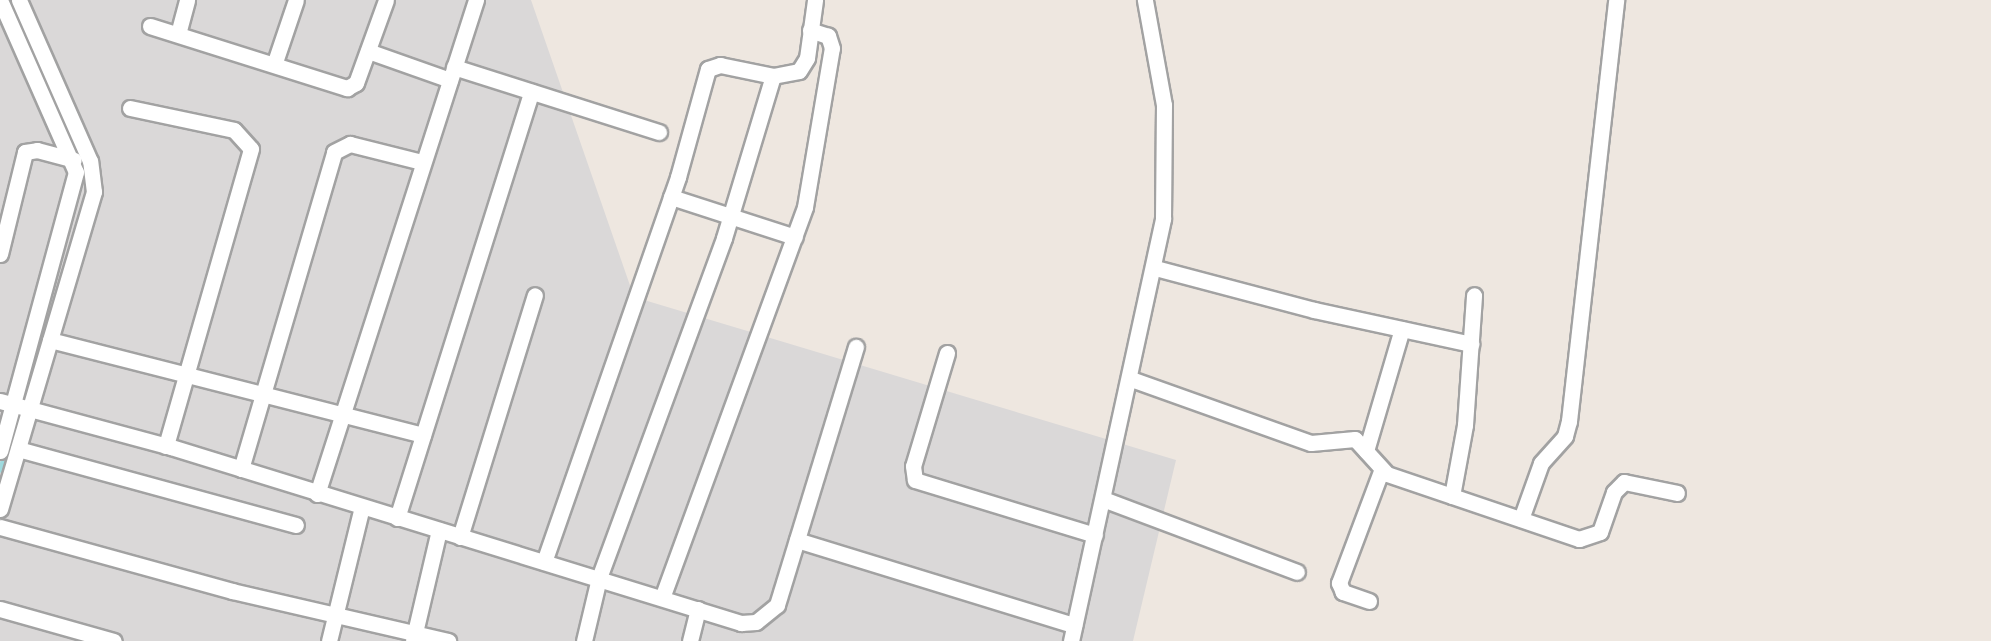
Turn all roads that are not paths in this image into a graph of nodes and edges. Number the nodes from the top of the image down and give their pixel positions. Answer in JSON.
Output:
{"nodes":[{"id":1,"x":19,"y":0,"type":"edge"},
{"id":2,"x":187,"y":0,"type":"edge"},
{"id":3,"x":296,"y":0,"type":"edge"},
{"id":4,"x":387,"y":0,"type":"edge"},
{"id":5,"x":476,"y":0,"type":"edge"},
{"id":6,"x":815,"y":0,"type":"edge"},
{"id":7,"x":1145,"y":0,"type":"edge"},
{"id":8,"x":1616,"y":0,"type":"edge"},
{"id":9,"x":2,"y":4,"type":"edge"},
{"id":10,"x":150,"y":26,"type":"dead end"},
{"id":11,"x":810,"y":30,"type":"junction"},
{"id":12,"x":178,"y":33,"type":"junction"},
{"id":13,"x":368,"y":51,"type":"junction"},
{"id":14,"x":275,"y":62,"type":"junction"},
{"id":15,"x":452,"y":74,"type":"junction"},
{"id":16,"x":773,"y":76,"type":"junction"},
{"id":17,"x":531,"y":92,"type":"junction"},
{"id":18,"x":130,"y":108,"type":"dead end"},
{"id":19,"x":659,"y":132,"type":"dead end"},
{"id":20,"x":74,"y":160,"type":"junction"},
{"id":21,"x":422,"y":162,"type":"junction"},
{"id":22,"x":671,"y":197,"type":"junction"},
{"id":23,"x":732,"y":213,"type":"junction"},
{"id":24,"x":795,"y":237,"type":"junction"},
{"id":25,"x":0,"y":254,"type":"edge"},
{"id":26,"x":1155,"y":268,"type":"junction"},
{"id":27,"x":535,"y":295,"type":"dead end"},
{"id":28,"x":1474,"y":295,"type":"dead end"},
{"id":29,"x":1402,"y":329,"type":"junction"},
{"id":30,"x":50,"y":340,"type":"junction"},
{"id":31,"x":1471,"y":344,"type":"junction"},
{"id":32,"x":856,"y":347,"type":"dead end"},
{"id":33,"x":947,"y":353,"type":"dead end"},
{"id":34,"x":186,"y":374,"type":"junction"},
{"id":35,"x":1131,"y":379,"type":"junction"},
{"id":36,"x":263,"y":394,"type":"junction"},
{"id":37,"x":17,"y":406,"type":"edge"},
{"id":38,"x":342,"y":414,"type":"junction"},
{"id":39,"x":423,"y":435,"type":"junction"},
{"id":40,"x":166,"y":446,"type":"junction"},
{"id":41,"x":18,"y":448,"type":"junction"},
{"id":42,"x":0,"y":451,"type":"edge"},
{"id":43,"x":1366,"y":451,"type":"junction"},
{"id":44,"x":241,"y":469,"type":"junction"},
{"id":45,"x":1381,"y":471,"type":"junction"},
{"id":46,"x":1677,"y":493,"type":"dead end"},
{"id":47,"x":317,"y":494,"type":"junction"},
{"id":48,"x":1452,"y":496,"type":"junction"},
{"id":49,"x":1103,"y":499,"type":"junction"},
{"id":50,"x":362,"y":507,"type":"junction"},
{"id":51,"x":0,"y":509,"type":"edge"},
{"id":52,"x":397,"y":518,"type":"junction"},
{"id":53,"x":1521,"y":519,"type":"junction"},
{"id":54,"x":296,"y":525,"type":"dead end"},
{"id":55,"x":0,"y":527,"type":"edge"},
{"id":56,"x":439,"y":530,"type":"junction"},
{"id":57,"x":1095,"y":535,"type":"junction"},
{"id":58,"x":460,"y":537,"type":"junction"},
{"id":59,"x":797,"y":540,"type":"junction"},
{"id":60,"x":544,"y":562,"type":"junction"},
{"id":61,"x":1297,"y":572,"type":"dead end"},
{"id":62,"x":599,"y":578,"type":"junction"},
{"id":63,"x":662,"y":598,"type":"junction"},
{"id":64,"x":1369,"y":601,"type":"dead end"},
{"id":65,"x":0,"y":609,"type":"edge"},
{"id":66,"x":698,"y":609,"type":"junction"},
{"id":67,"x":335,"y":615,"type":"junction"},
{"id":68,"x":1075,"y":636,"type":"edge"},
{"id":69,"x":414,"y":637,"type":"edge"},
{"id":70,"x":114,"y":641,"type":"edge"},
{"id":71,"x":329,"y":641,"type":"edge"},
{"id":72,"x":447,"y":641,"type":"edge"},
{"id":73,"x":584,"y":641,"type":"edge"},
{"id":74,"x":690,"y":641,"type":"edge"}],
"edges":[{"from":1,"to":30,"type":"street"},
{"from":2,"to":12,"type":"street"},
{"from":3,"to":14,"type":"street"},
{"from":4,"to":13,"type":"street"},
{"from":5,"to":15,"type":"street"},
{"from":6,"to":11,"type":"street"},
{"from":7,"to":26,"type":"street"},
{"from":8,"to":53,"type":"street"},
{"from":9,"to":20,"type":"street"},
{"from":10,"to":12,"type":"street"},
{"from":11,"to":16,"type":"street"},
{"from":11,"to":24,"type":"street"},
{"from":12,"to":14,"type":"street"},
{"from":13,"to":14,"type":"street"},
{"from":13,"to":15,"type":"street"},
{"from":15,"to":17,"type":"street"},
{"from":15,"to":21,"type":"street"},
{"from":16,"to":22,"type":"street"},
{"from":16,"to":23,"type":"street"},
{"from":17,"to":19,"type":"street"},
{"from":17,"to":39,"type":"street"},
{"from":18,"to":34,"type":"street"},
{"from":20,"to":25,"type":"street"},
{"from":20,"to":37,"type":"street"},
{"from":21,"to":36,"type":"street"},
{"from":21,"to":38,"type":"street"},
{"from":22,"to":23,"type":"street"},
{"from":22,"to":60,"type":"street"},
{"from":23,"to":24,"type":"street"},
{"from":23,"to":62,"type":"street"},
{"from":24,"to":63,"type":"street"},
{"from":26,"to":29,"type":"street"},
{"from":26,"to":35,"type":"street"},
{"from":27,"to":58,"type":"street"},
{"from":28,"to":31,"type":"street"},
{"from":29,"to":31,"type":"street"},
{"from":29,"to":43,"type":"street"},
{"from":30,"to":34,"type":"street"},
{"from":30,"to":37,"type":"street"},
{"from":31,"to":48,"type":"street"},
{"from":32,"to":59,"type":"street"},
{"from":33,"to":57,"type":"street"},
{"from":34,"to":36,"type":"street"},
{"from":34,"to":40,"type":"street"},
{"from":35,"to":43,"type":"street"},
{"from":35,"to":49,"type":"street"},
{"from":36,"to":38,"type":"street"},
{"from":36,"to":44,"type":"street"},
{"from":37,"to":40,"type":"street"},
{"from":37,"to":41,"type":"street"},
{"from":37,"to":42,"type":"street"},
{"from":38,"to":39,"type":"street"},
{"from":38,"to":47,"type":"street"},
{"from":39,"to":52,"type":"street"},
{"from":40,"to":44,"type":"street"},
{"from":41,"to":51,"type":"street"},
{"from":41,"to":54,"type":"street"},
{"from":43,"to":45,"type":"street"},
{"from":44,"to":47,"type":"street"},
{"from":45,"to":48,"type":"street"},
{"from":45,"to":64,"type":"street"},
{"from":46,"to":53,"type":"street"},
{"from":47,"to":50,"type":"street"},
{"from":48,"to":53,"type":"street"},
{"from":49,"to":57,"type":"street"},
{"from":49,"to":61,"type":"street"},
{"from":50,"to":52,"type":"street"},
{"from":50,"to":67,"type":"street"},
{"from":52,"to":56,"type":"street"},
{"from":55,"to":67,"type":"street"},
{"from":56,"to":58,"type":"street"},
{"from":56,"to":69,"type":"street"},
{"from":57,"to":68,"type":"street"},
{"from":58,"to":60,"type":"street"},
{"from":59,"to":66,"type":"street"},
{"from":59,"to":68,"type":"street"},
{"from":60,"to":62,"type":"street"},
{"from":62,"to":63,"type":"street"},
{"from":62,"to":73,"type":"street"},
{"from":63,"to":66,"type":"street"},
{"from":65,"to":70,"type":"street"},
{"from":66,"to":74,"type":"street"},
{"from":67,"to":69,"type":"street"},
{"from":67,"to":71,"type":"street"},
{"from":69,"to":72,"type":"street"}]}
